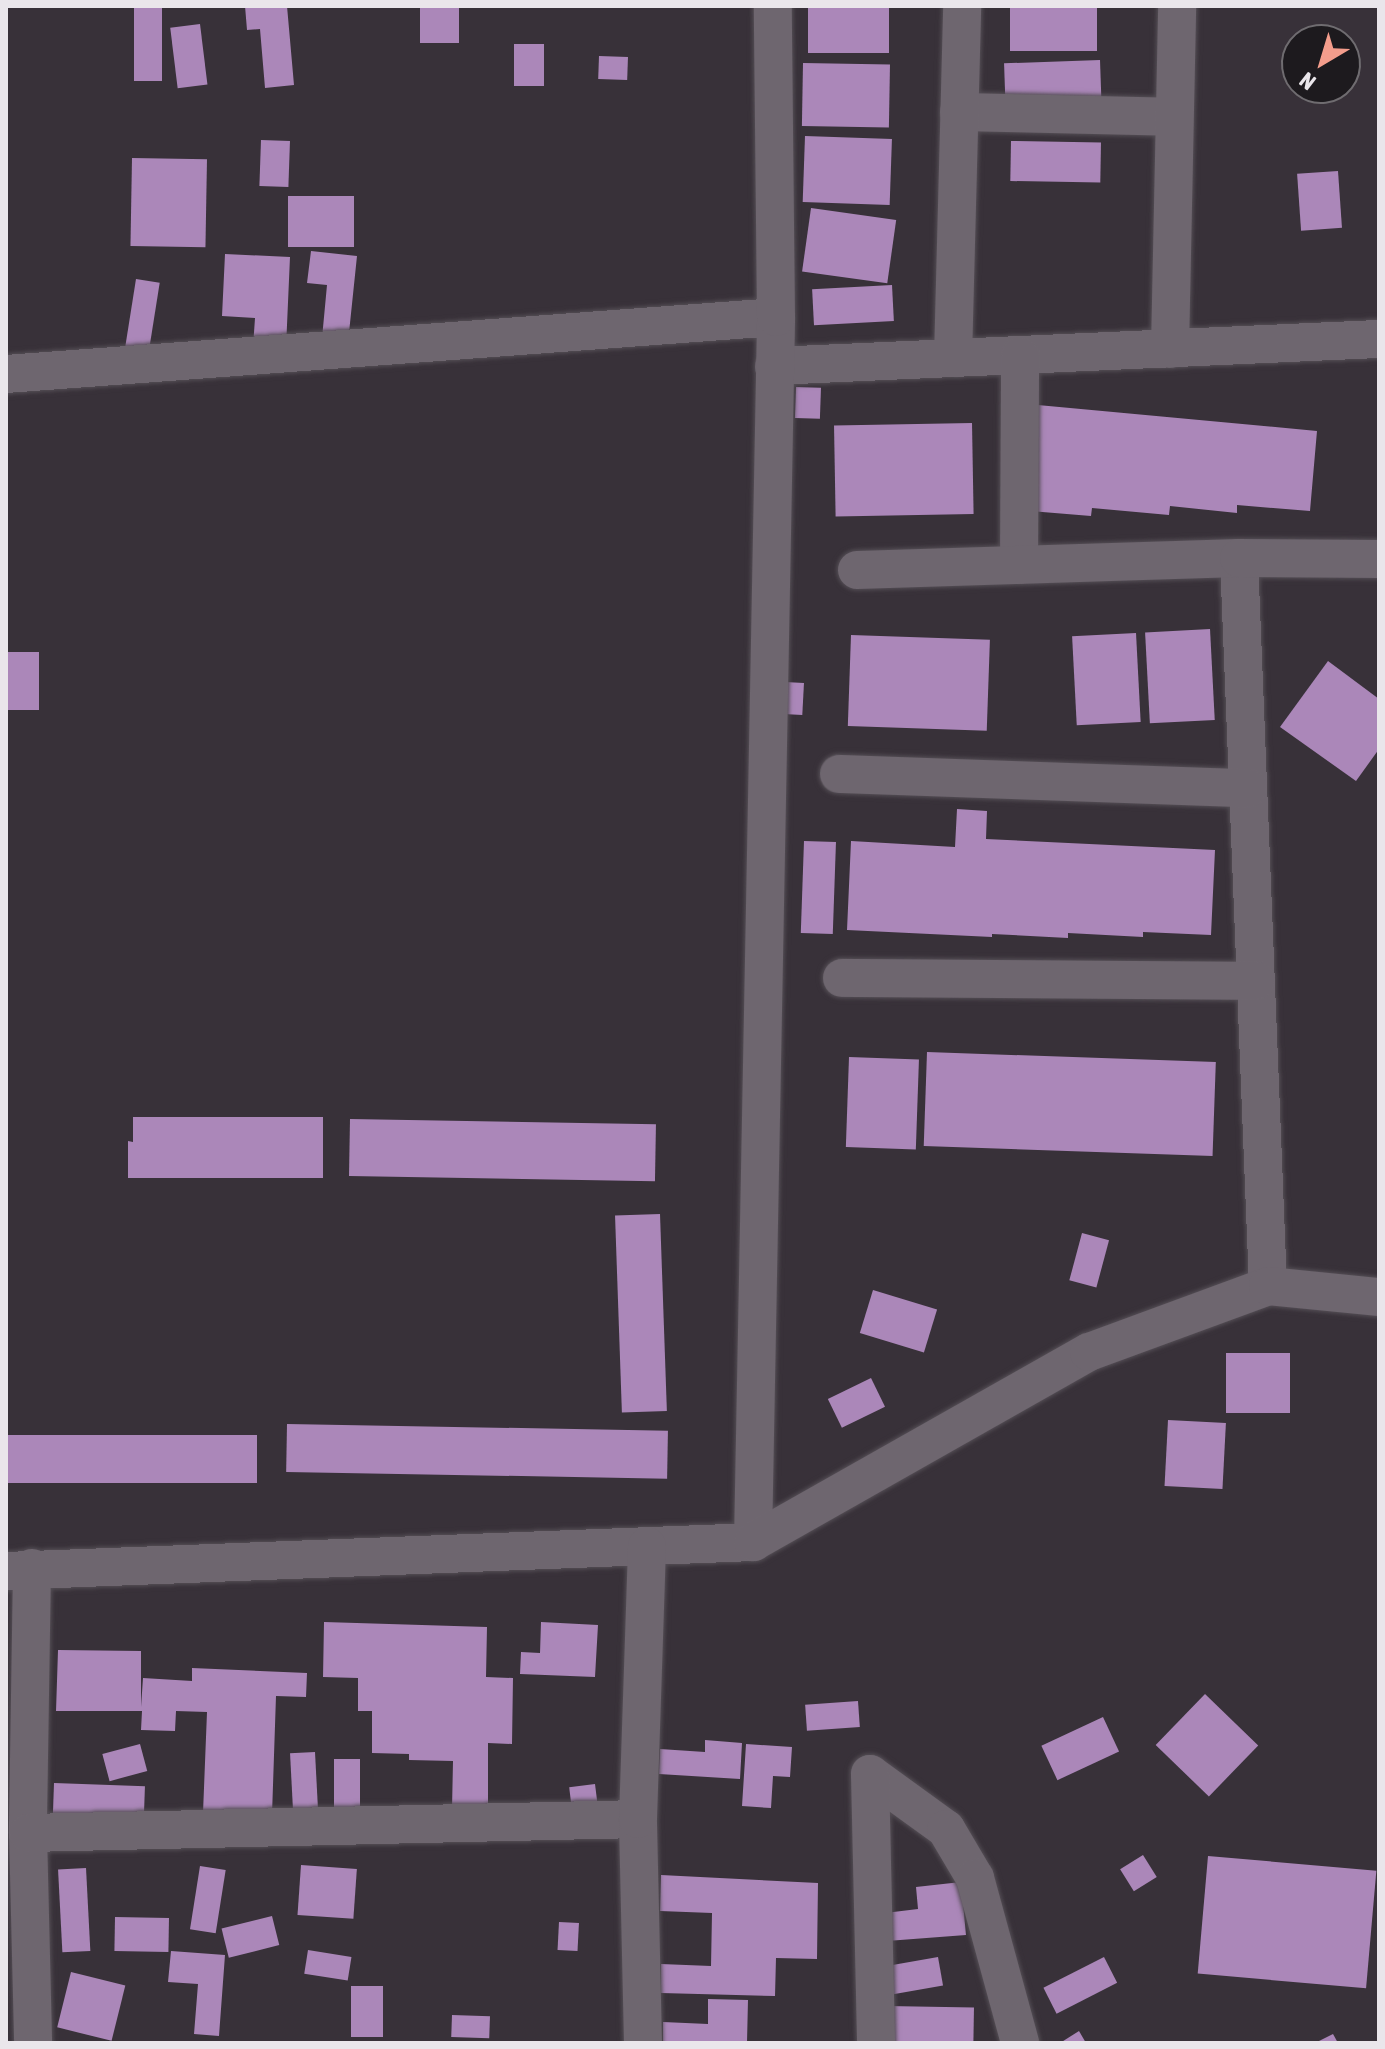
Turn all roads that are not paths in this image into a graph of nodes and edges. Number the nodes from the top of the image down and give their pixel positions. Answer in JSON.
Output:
{"nodes":[{"id":1,"x":773,"y":6,"type":"edge"},
{"id":2,"x":962,"y":6,"type":"edge"},
{"id":3,"x":1177,"y":6,"type":"edge"},
{"id":4,"x":959,"y":112,"type":"junction"},
{"id":5,"x":1174,"y":117,"type":"junction"},
{"id":6,"x":776,"y":317,"type":"junction"},
{"id":7,"x":1379,"y":339,"type":"edge"},
{"id":8,"x":1170,"y":349,"type":"junction"},
{"id":9,"x":1020,"y":356,"type":"junction"},
{"id":10,"x":953,"y":358,"type":"junction"},
{"id":11,"x":774,"y":366,"type":"junction"},
{"id":12,"x":6,"y":374,"type":"edge"},
{"id":13,"x":1239,"y":558,"type":"junction"},
{"id":14,"x":1379,"y":559,"type":"edge"},
{"id":15,"x":1019,"y":565,"type":"junction"},
{"id":16,"x":857,"y":570,"type":"dead end"},
{"id":17,"x":839,"y":774,"type":"dead end"},
{"id":18,"x":1248,"y":788,"type":"junction"},
{"id":19,"x":842,"y":978,"type":"dead end"},
{"id":20,"x":1256,"y":981,"type":"junction"},
{"id":21,"x":1268,"y":1286,"type":"junction"},
{"id":22,"x":1379,"y":1297,"type":"edge"},
{"id":23,"x":753,"y":1542,"type":"junction"},
{"id":24,"x":647,"y":1546,"type":"junction"},
{"id":25,"x":19,"y":1569,"type":"edge"},
{"id":26,"x":638,"y":1819,"type":"junction"},
{"id":27,"x":28,"y":1833,"type":"junction"},
{"id":28,"x":33,"y":2043,"type":"edge"},
{"id":29,"x":643,"y":2043,"type":"edge"},
{"id":30,"x":876,"y":2043,"type":"edge"},
{"id":31,"x":1020,"y":2043,"type":"edge"}],
"edges":[{"from":1,"to":6,"type":"street"},
{"from":2,"to":4,"type":"street"},
{"from":3,"to":5,"type":"street"},
{"from":4,"to":5,"type":"street"},
{"from":4,"to":10,"type":"street"},
{"from":5,"to":8,"type":"street"},
{"from":6,"to":11,"type":"street"},
{"from":6,"to":12,"type":"street"},
{"from":7,"to":8,"type":"street"},
{"from":8,"to":9,"type":"street"},
{"from":9,"to":10,"type":"street"},
{"from":9,"to":15,"type":"street"},
{"from":10,"to":11,"type":"street"},
{"from":11,"to":23,"type":"street"},
{"from":13,"to":14,"type":"street"},
{"from":13,"to":15,"type":"street"},
{"from":13,"to":18,"type":"street"},
{"from":15,"to":16,"type":"street"},
{"from":17,"to":18,"type":"street"},
{"from":18,"to":20,"type":"street"},
{"from":19,"to":20,"type":"street"},
{"from":20,"to":21,"type":"street"},
{"from":21,"to":22,"type":"street"},
{"from":21,"to":23,"type":"street"},
{"from":23,"to":24,"type":"street"},
{"from":24,"to":25,"type":"street"},
{"from":24,"to":26,"type":"street"},
{"from":25,"to":27,"type":"street"},
{"from":26,"to":27,"type":"street"},
{"from":26,"to":29,"type":"street"},
{"from":27,"to":28,"type":"street"},
{"from":30,"to":31,"type":"street"}]}
